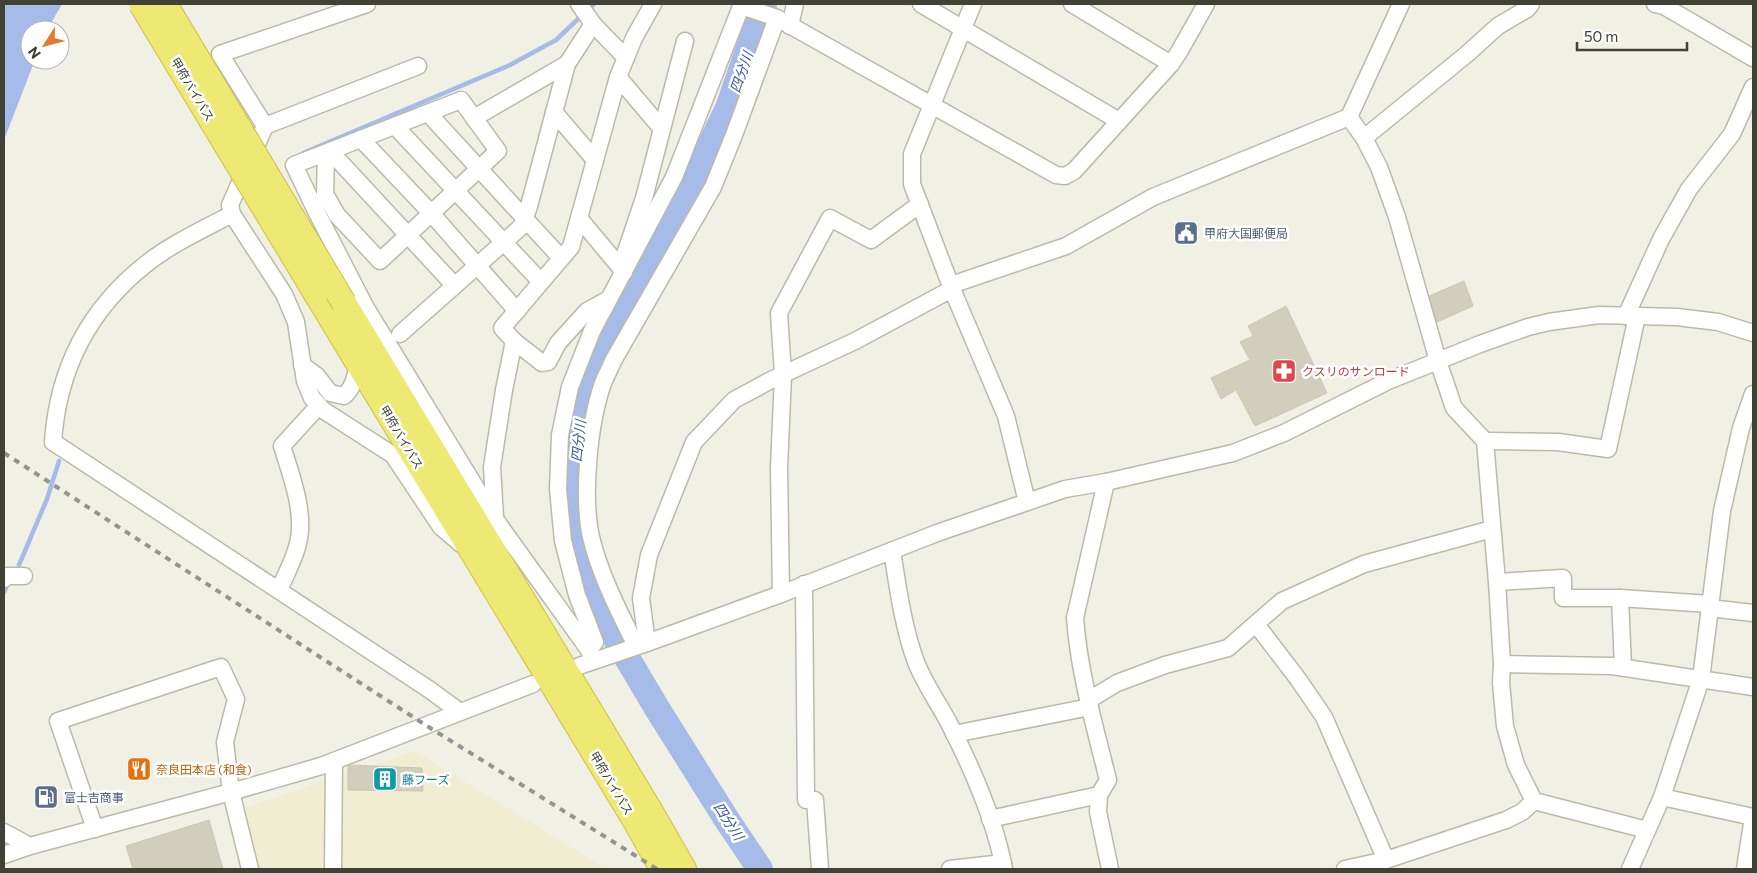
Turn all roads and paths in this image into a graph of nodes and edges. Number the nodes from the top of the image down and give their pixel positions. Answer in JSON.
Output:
{"nodes":[{"id":1,"x":367,"y":4,"type":"edge"},
{"id":2,"x":580,"y":4,"type":"edge"},
{"id":3,"x":654,"y":4,"type":"edge"},
{"id":4,"x":796,"y":4,"type":"edge"},
{"id":5,"x":921,"y":4,"type":"edge"},
{"id":6,"x":973,"y":4,"type":"edge"},
{"id":7,"x":1072,"y":4,"type":"edge"},
{"id":8,"x":1206,"y":4,"type":"edge"},
{"id":9,"x":1401,"y":4,"type":"edge"},
{"id":10,"x":1531,"y":4,"type":"edge"},
{"id":11,"x":1655,"y":4,"type":"edge"},
{"id":12,"x":743,"y":6,"type":"edge"},
{"id":13,"x":149,"y":8,"type":"edge"},
{"id":14,"x":779,"y":20,"type":"junction"},
{"id":15,"x":593,"y":23,"type":"junction"},
{"id":16,"x":962,"y":28,"type":"junction"},
{"id":17,"x":685,"y":41,"type":"dead end"},
{"id":18,"x":626,"y":58,"type":"junction"},
{"id":19,"x":1753,"y":58,"type":"edge"},
{"id":20,"x":567,"y":64,"type":"junction"},
{"id":21,"x":1170,"y":64,"type":"junction"},
{"id":22,"x":418,"y":66,"type":"dead end"},
{"id":23,"x":618,"y":77,"type":"junction"},
{"id":24,"x":1753,"y":87,"type":"edge"},
{"id":25,"x":931,"y":105,"type":"junction"},
{"id":26,"x":554,"y":112,"type":"junction"},
{"id":27,"x":428,"y":113,"type":"junction"},
{"id":28,"x":1349,"y":117,"type":"junction"},
{"id":29,"x":474,"y":118,"type":"junction"},
{"id":30,"x":1119,"y":121,"type":"junction"},
{"id":31,"x":265,"y":126,"type":"junction"},
{"id":32,"x":395,"y":126,"type":"junction"},
{"id":33,"x":662,"y":129,"type":"junction"},
{"id":34,"x":1364,"y":138,"type":"junction"},
{"id":35,"x":361,"y":139,"type":"junction"},
{"id":36,"x":328,"y":152,"type":"junction"},
{"id":37,"x":595,"y":160,"type":"junction"},
{"id":38,"x":479,"y":168,"type":"junction"},
{"id":39,"x":454,"y":191,"type":"junction"},
{"id":40,"x":920,"y":204,"type":"junction"},
{"id":41,"x":430,"y":213,"type":"junction"},
{"id":42,"x":232,"y":214,"type":"junction"},
{"id":43,"x":524,"y":218,"type":"junction"},
{"id":44,"x":579,"y":218,"type":"junction"},
{"id":45,"x":408,"y":235,"type":"junction"},
{"id":46,"x":503,"y":242,"type":"junction"},
{"id":47,"x":561,"y":258,"type":"junction"},
{"id":48,"x":477,"y":265,"type":"junction"},
{"id":49,"x":622,"y":270,"type":"junction"},
{"id":50,"x":541,"y":282,"type":"junction"},
{"id":51,"x":454,"y":285,"type":"junction"},
{"id":52,"x":951,"y":287,"type":"junction"},
{"id":53,"x":608,"y":300,"type":"junction"},
{"id":54,"x":517,"y":311,"type":"junction"},
{"id":55,"x":1632,"y":316,"type":"junction"},
{"id":56,"x":1753,"y":333,"type":"edge"},
{"id":57,"x":400,"y":334,"type":"dead end"},
{"id":58,"x":514,"y":341,"type":"junction"},
{"id":59,"x":1438,"y":361,"type":"junction"},
{"id":60,"x":302,"y":365,"type":"junction"},
{"id":61,"x":358,"y":366,"type":"junction"},
{"id":62,"x":783,"y":375,"type":"junction"},
{"id":63,"x":1753,"y":394,"type":"edge"},
{"id":64,"x":313,"y":412,"type":"dead end"},
{"id":65,"x":1485,"y":441,"type":"junction"},
{"id":66,"x":1106,"y":482,"type":"junction"},
{"id":67,"x":1027,"y":502,"type":"junction"},
{"id":68,"x":495,"y":519,"type":"junction"},
{"id":69,"x":1492,"y":529,"type":"junction"},
{"id":70,"x":892,"y":550,"type":"junction"},
{"id":71,"x":476,"y":558,"type":"junction"},
{"id":72,"x":24,"y":576,"type":"dead end"},
{"id":73,"x":4,"y":579,"type":"edge"},
{"id":74,"x":1497,"y":582,"type":"junction"},
{"id":75,"x":804,"y":584,"type":"junction"},
{"id":76,"x":279,"y":590,"type":"junction"},
{"id":77,"x":781,"y":594,"type":"junction"},
{"id":78,"x":1620,"y":598,"type":"junction"},
{"id":79,"x":1710,"y":606,"type":"junction"},
{"id":80,"x":1753,"y":613,"type":"edge"},
{"id":81,"x":1256,"y":624,"type":"junction"},
{"id":82,"x":642,"y":645,"type":"junction"},
{"id":83,"x":592,"y":658,"type":"junction"},
{"id":84,"x":1502,"y":664,"type":"junction"},
{"id":85,"x":1623,"y":667,"type":"junction"},
{"id":86,"x":1701,"y":679,"type":"junction"},
{"id":87,"x":533,"y":684,"type":"dead end"},
{"id":88,"x":1753,"y":687,"type":"edge"},
{"id":89,"x":1089,"y":704,"type":"junction"},
{"id":90,"x":460,"y":712,"type":"junction"},
{"id":91,"x":954,"y":734,"type":"junction"},
{"id":92,"x":334,"y":760,"type":"junction"},
{"id":93,"x":231,"y":792,"type":"junction"},
{"id":94,"x":1099,"y":795,"type":"junction"},
{"id":95,"x":1662,"y":797,"type":"junction"},
{"id":96,"x":1534,"y":801,"type":"junction"},
{"id":97,"x":642,"y":815,"type":"junction"},
{"id":98,"x":1753,"y":817,"type":"edge"},
{"id":99,"x":990,"y":819,"type":"junction"},
{"id":100,"x":96,"y":829,"type":"junction"},
{"id":101,"x":1648,"y":830,"type":"junction"},
{"id":102,"x":4,"y":832,"type":"edge"},
{"id":103,"x":30,"y":846,"type":"junction"},
{"id":104,"x":4,"y":855,"type":"edge"},
{"id":105,"x":1386,"y":860,"type":"junction"},
{"id":106,"x":1004,"y":866,"type":"edge"},
{"id":107,"x":250,"y":869,"type":"edge"},
{"id":108,"x":333,"y":869,"type":"edge"},
{"id":109,"x":662,"y":869,"type":"edge"},
{"id":110,"x":684,"y":869,"type":"edge"},
{"id":111,"x":820,"y":869,"type":"edge"},
{"id":112,"x":950,"y":869,"type":"edge"},
{"id":113,"x":1110,"y":869,"type":"edge"},
{"id":114,"x":1345,"y":869,"type":"edge"},
{"id":115,"x":1630,"y":869,"type":"edge"},
{"id":116,"x":1745,"y":869,"type":"edge"}],
"edges":[{"from":1,"to":31,"type":"street"},
{"from":2,"to":15,"type":"street"},
{"from":3,"to":18,"type":"street"},
{"from":4,"to":14,"type":"street"},
{"from":5,"to":16,"type":"street"},
{"from":6,"to":16,"type":"street"},
{"from":7,"to":21,"type":"street"},
{"from":8,"to":21,"type":"street"},
{"from":9,"to":28,"type":"street"},
{"from":10,"to":34,"type":"street"},
{"from":11,"to":19,"type":"street"},
{"from":12,"to":14,"type":"street"},
{"from":12,"to":49,"type":"street"},
{"from":13,"to":61,"type":"highway","name":"甲府バイパス","bridge":true},
{"from":13,"to":97,"type":"highway","name":"甲府バイパス","bridge":true},
{"from":14,"to":25,"type":"street"},
{"from":14,"to":82,"type":"street"},
{"from":15,"to":18,"type":"street"},
{"from":15,"to":20,"type":"street"},
{"from":16,"to":25,"type":"street"},
{"from":16,"to":30,"type":"street"},
{"from":17,"to":33,"type":"street"},
{"from":18,"to":23,"type":"street"},
{"from":20,"to":26,"type":"street"},
{"from":20,"to":29,"type":"street"},
{"from":21,"to":30,"type":"street"},
{"from":22,"to":31,"type":"street"},
{"from":23,"to":33,"type":"street"},
{"from":23,"to":37,"type":"street"},
{"from":24,"to":55,"type":"street"},
{"from":25,"to":30,"type":"street"},
{"from":25,"to":40,"type":"street"},
{"from":26,"to":37,"type":"street"},
{"from":26,"to":43,"type":"street"},
{"from":27,"to":29,"type":"street"},
{"from":27,"to":32,"type":"street"},
{"from":27,"to":38,"type":"street"},
{"from":28,"to":34,"type":"street"},
{"from":28,"to":52,"type":"street"},
{"from":29,"to":38,"type":"street"},
{"from":31,"to":42,"type":"street"},
{"from":32,"to":35,"type":"street"},
{"from":32,"to":39,"type":"street"},
{"from":33,"to":49,"type":"street"},
{"from":34,"to":59,"type":"street"},
{"from":35,"to":36,"type":"street"},
{"from":35,"to":41,"type":"street"},
{"from":36,"to":45,"type":"street"},
{"from":36,"to":45,"type":"street"},
{"from":36,"to":68,"type":"street"},
{"from":37,"to":44,"type":"street"},
{"from":38,"to":39,"type":"street"},
{"from":38,"to":43,"type":"street"},
{"from":39,"to":41,"type":"street"},
{"from":39,"to":46,"type":"street"},
{"from":40,"to":52,"type":"street"},
{"from":40,"to":62,"type":"street"},
{"from":41,"to":45,"type":"street"},
{"from":41,"to":48,"type":"street"},
{"from":42,"to":60,"type":"street"},
{"from":42,"to":76,"type":"street"},
{"from":43,"to":46,"type":"street"},
{"from":43,"to":47,"type":"street"},
{"from":44,"to":47,"type":"street"},
{"from":44,"to":49,"type":"street"},
{"from":45,"to":51,"type":"street"},
{"from":46,"to":48,"type":"street"},
{"from":46,"to":50,"type":"street"},
{"from":47,"to":50,"type":"street"},
{"from":48,"to":51,"type":"street"},
{"from":48,"to":54,"type":"street"},
{"from":49,"to":53,"type":"street"},
{"from":50,"to":54,"type":"street"},
{"from":51,"to":57,"type":"street"},
{"from":52,"to":62,"type":"street"},
{"from":52,"to":67,"type":"street"},
{"from":53,"to":58,"type":"street"},
{"from":53,"to":83,"type":"street"},
{"from":54,"to":58,"type":"street"},
{"from":55,"to":56,"type":"street"},
{"from":55,"to":59,"type":"street"},
{"from":55,"to":65,"type":"street"},
{"from":58,"to":68,"type":"street"},
{"from":59,"to":65,"type":"street"},
{"from":59,"to":66,"type":"street"},
{"from":60,"to":61,"type":"street"},
{"from":60,"to":71,"type":"street"},
{"from":61,"to":71,"type":"highway","name":"甲府バイパス"},
{"from":62,"to":77,"type":"street"},
{"from":62,"to":82,"type":"street"},
{"from":63,"to":79,"type":"street"},
{"from":64,"to":76,"type":"street"},
{"from":65,"to":69,"type":"street"},
{"from":66,"to":67,"type":"street"},
{"from":66,"to":89,"type":"street"},
{"from":67,"to":70,"type":"street"},
{"from":68,"to":83,"type":"street"},
{"from":69,"to":74,"type":"street"},
{"from":69,"to":81,"type":"street"},
{"from":70,"to":75,"type":"street"},
{"from":70,"to":91,"type":"street"},
{"from":71,"to":97,"type":"highway","name":"甲府バイパス"},
{"from":72,"to":73,"type":"street"},
{"from":74,"to":78,"type":"street"},
{"from":74,"to":84,"type":"street"},
{"from":75,"to":77,"type":"street"},
{"from":75,"to":111,"type":"street"},
{"from":76,"to":90,"type":"street"},
{"from":77,"to":82,"type":"street"},
{"from":78,"to":79,"type":"street"},
{"from":78,"to":85,"type":"street"},
{"from":79,"to":80,"type":"street"},
{"from":79,"to":86,"type":"street"},
{"from":81,"to":89,"type":"street"},
{"from":81,"to":105,"type":"street"},
{"from":82,"to":83,"type":"street"},
{"from":84,"to":85,"type":"street"},
{"from":84,"to":96,"type":"street"},
{"from":85,"to":86,"type":"street"},
{"from":86,"to":88,"type":"street"},
{"from":86,"to":95,"type":"street"},
{"from":87,"to":90,"type":"street"},
{"from":89,"to":91,"type":"street"},
{"from":89,"to":94,"type":"street"},
{"from":90,"to":92,"type":"street"},
{"from":91,"to":99,"type":"street"},
{"from":92,"to":93,"type":"street"},
{"from":92,"to":108,"type":"street"},
{"from":93,"to":100,"type":"street"},
{"from":93,"to":100,"type":"street"},
{"from":93,"to":107,"type":"street"},
{"from":94,"to":99,"type":"street"},
{"from":94,"to":113,"type":"street"},
{"from":95,"to":98,"type":"street"},
{"from":95,"to":101,"type":"street"},
{"from":96,"to":101,"type":"street"},
{"from":96,"to":105,"type":"street"},
{"from":97,"to":109,"type":"highway","name":"甲府バイパス"},
{"from":97,"to":110,"type":"highway","name":"甲府バイパス"},
{"from":98,"to":116,"type":"street"},
{"from":99,"to":106,"type":"street"},
{"from":100,"to":103,"type":"street"},
{"from":101,"to":115,"type":"street"},
{"from":102,"to":103,"type":"street"},
{"from":103,"to":104,"type":"street"},
{"from":105,"to":114,"type":"street"},
{"from":106,"to":112,"type":"street"}]}
